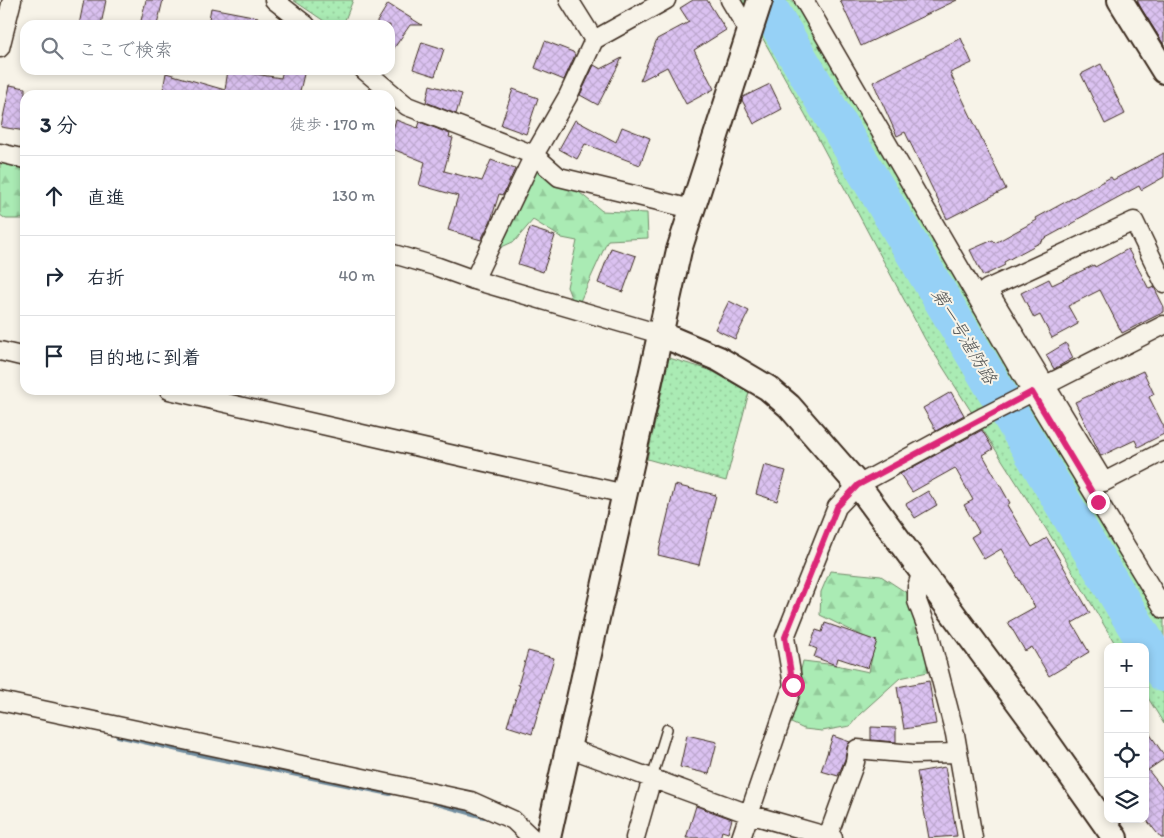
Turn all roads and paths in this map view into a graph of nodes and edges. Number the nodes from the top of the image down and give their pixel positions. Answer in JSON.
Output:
{"nodes":[{"id":1,"x":12,"y":0,"type":"edge"},
{"id":2,"x":274,"y":0,"type":"edge"},
{"id":3,"x":569,"y":0,"type":"edge"},
{"id":4,"x":666,"y":0,"type":"edge"},
{"id":5,"x":730,"y":0,"type":"edge"},
{"id":6,"x":804,"y":0,"type":"edge"},
{"id":7,"x":1120,"y":0,"type":"edge"},
{"id":8,"x":754,"y":18,"type":"edge"},
{"id":9,"x":300,"y":20,"type":"edge"},
{"id":10,"x":594,"y":40,"type":"junction"},
{"id":11,"x":0,"y":48,"type":"edge"},
{"id":12,"x":1164,"y":70,"type":"edge"},
{"id":13,"x":370,"y":75,"type":"edge"},
{"id":14,"x":388,"y":90,"type":"edge"},
{"id":15,"x":395,"y":96,"type":"edge"},
{"id":16,"x":0,"y":153,"type":"edge"},
{"id":17,"x":534,"y":155,"type":"junction"},
{"id":18,"x":20,"y":158,"type":"edge"},
{"id":19,"x":692,"y":209,"type":"junction"},
{"id":20,"x":395,"y":254,"type":"edge"},
{"id":21,"x":474,"y":280,"type":"junction"},
{"id":22,"x":1164,"y":282,"type":"edge"},
{"id":23,"x":1164,"y":325,"type":"edge"},
{"id":24,"x":660,"y":334,"type":"junction"},
{"id":25,"x":0,"y":351,"type":"edge"},
{"id":26,"x":20,"y":356,"type":"edge"},
{"id":27,"x":1034,"y":391,"type":"junction"},
{"id":28,"x":191,"y":395,"type":"edge"},
{"id":29,"x":1164,"y":452,"type":"edge"},
{"id":30,"x":858,"y":485,"type":"junction"},
{"id":31,"x":625,"y":494,"type":"junction"},
{"id":32,"x":922,"y":571,"type":"junction"},
{"id":33,"x":1164,"y":609,"type":"edge"},
{"id":34,"x":0,"y":701,"type":"edge"},
{"id":35,"x":667,"y":729,"type":"dead end"},
{"id":36,"x":569,"y":748,"type":"junction"},
{"id":37,"x":958,"y":753,"type":"junction"},
{"id":38,"x":652,"y":778,"type":"junction"},
{"id":39,"x":749,"y":814,"type":"junction"},
{"id":40,"x":830,"y":837,"type":"edge"},
{"id":41,"x":532,"y":838,"type":"edge"},
{"id":42,"x":548,"y":838,"type":"edge"},
{"id":43,"x":635,"y":838,"type":"edge"},
{"id":44,"x":741,"y":838,"type":"edge"},
{"id":45,"x":973,"y":838,"type":"edge"},
{"id":46,"x":1115,"y":838,"type":"edge"}],
"edges":[{"from":1,"to":11,"type":"street"},
{"from":2,"to":9,"type":"street"},
{"from":3,"to":10,"type":"street"},
{"from":4,"to":10,"type":"street"},
{"from":5,"to":8,"type":"street"},
{"from":6,"to":27,"type":"street"},
{"from":7,"to":12,"type":"street"},
{"from":8,"to":19,"type":"street"},
{"from":10,"to":17,"type":"street"},
{"from":13,"to":14,"type":"street"},
{"from":15,"to":17,"type":"street"},
{"from":16,"to":18,"type":"street"},
{"from":17,"to":19,"type":"street"},
{"from":17,"to":21,"type":"street"},
{"from":19,"to":24,"type":"street"},
{"from":20,"to":21,"type":"street"},
{"from":21,"to":24,"type":"street"},
{"from":22,"to":27,"type":"street"},
{"from":23,"to":27,"type":"street"},
{"from":24,"to":30,"type":"street"},
{"from":24,"to":31,"type":"street"},
{"from":25,"to":26,"type":"street"},
{"from":27,"to":29,"type":"street"},
{"from":27,"to":30,"type":"street"},
{"from":27,"to":33,"type":"street"},
{"from":28,"to":31,"type":"street"},
{"from":30,"to":32,"type":"street"},
{"from":30,"to":39,"type":"street"},
{"from":31,"to":36,"type":"street"},
{"from":32,"to":37,"type":"street"},
{"from":32,"to":46,"type":"street"},
{"from":34,"to":41,"type":"street"},
{"from":35,"to":38,"type":"lane"},
{"from":36,"to":38,"type":"street"},
{"from":36,"to":42,"type":"street"},
{"from":37,"to":40,"type":"street"},
{"from":37,"to":45,"type":"street"},
{"from":38,"to":39,"type":"street"},
{"from":38,"to":43,"type":"street"},
{"from":39,"to":40,"type":"street"},
{"from":39,"to":44,"type":"street"}]}
